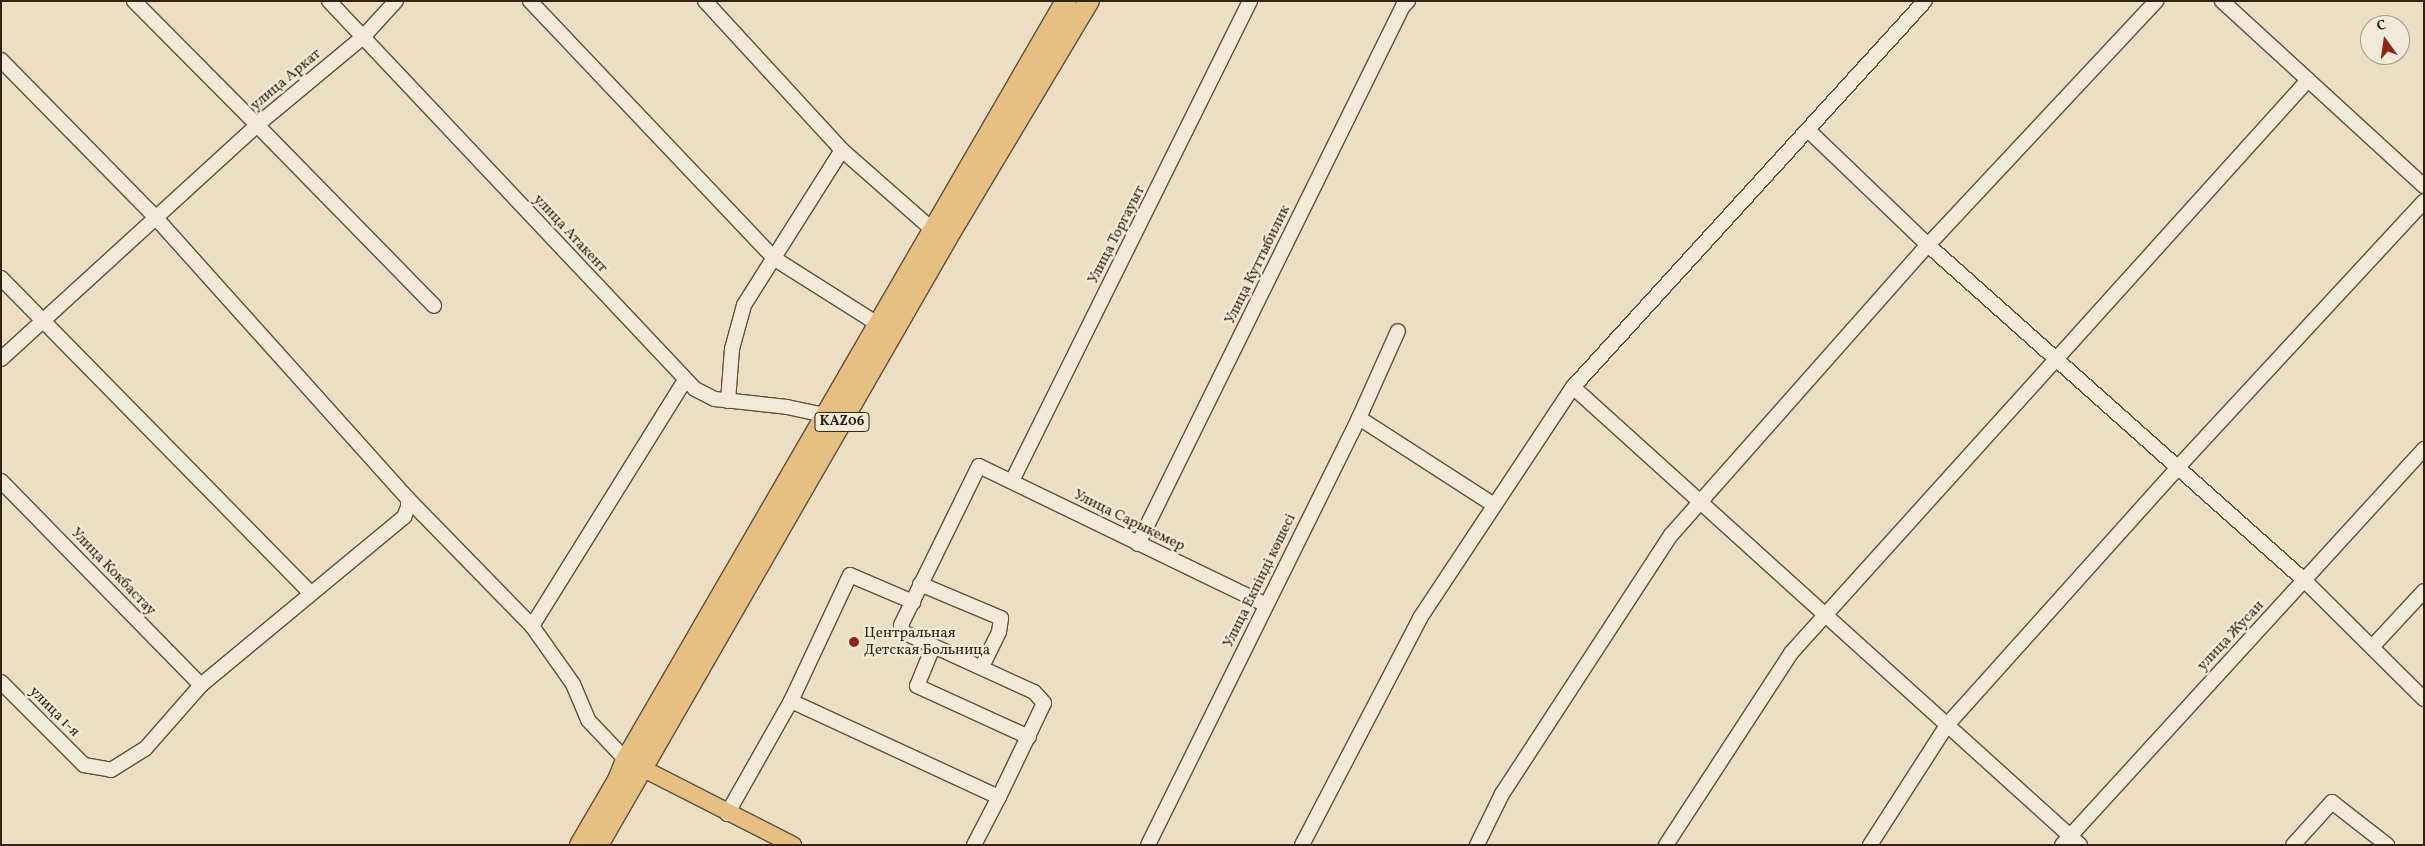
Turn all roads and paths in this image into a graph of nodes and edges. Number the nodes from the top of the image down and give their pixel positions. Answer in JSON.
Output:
{"nodes":[{"id":1,"x":134,"y":1,"type":"edge"},
{"id":2,"x":329,"y":1,"type":"edge"},
{"id":3,"x":396,"y":1,"type":"edge"},
{"id":4,"x":530,"y":1,"type":"edge"},
{"id":5,"x":705,"y":1,"type":"edge"},
{"id":6,"x":1066,"y":1,"type":"edge"},
{"id":7,"x":1250,"y":1,"type":"edge"},
{"id":8,"x":1408,"y":1,"type":"edge"},
{"id":9,"x":1925,"y":1,"type":"edge"},
{"id":10,"x":2156,"y":1,"type":"edge"},
{"id":11,"x":2222,"y":1,"type":"edge"},
{"id":12,"x":1087,"y":2,"type":"edge"},
{"id":13,"x":363,"y":37,"type":"junction"},
{"id":14,"x":1,"y":60,"type":"edge"},
{"id":15,"x":2308,"y":80,"type":"junction"},
{"id":16,"x":257,"y":125,"type":"junction"},
{"id":17,"x":1809,"y":131,"type":"junction"},
{"id":18,"x":842,"y":150,"type":"junction"},
{"id":19,"x":2424,"y":186,"type":"edge"},
{"id":20,"x":2424,"y":201,"type":"edge"},
{"id":21,"x":156,"y":218,"type":"junction"},
{"id":22,"x":934,"y":231,"type":"junction"},
{"id":23,"x":1928,"y":245,"type":"junction"},
{"id":24,"x":775,"y":259,"type":"junction"},
{"id":25,"x":1,"y":278,"type":"edge"},
{"id":26,"x":434,"y":306,"type":"dead end"},
{"id":27,"x":42,"y":322,"type":"junction"},
{"id":28,"x":881,"y":326,"type":"junction"},
{"id":29,"x":1398,"y":331,"type":"dead end"},
{"id":30,"x":2055,"y":357,"type":"junction"},
{"id":31,"x":1,"y":359,"type":"edge"},
{"id":32,"x":685,"y":380,"type":"junction"},
{"id":33,"x":1573,"y":387,"type":"junction"},
{"id":34,"x":728,"y":401,"type":"junction"},
{"id":35,"x":826,"y":415,"type":"junction"},
{"id":36,"x":1360,"y":418,"type":"junction"},
{"id":37,"x":2424,"y":449,"type":"edge"},
{"id":38,"x":2179,"y":466,"type":"junction"},
{"id":39,"x":1,"y":481,"type":"edge"},
{"id":40,"x":1012,"y":482,"type":"junction"},
{"id":41,"x":408,"y":499,"type":"junction"},
{"id":42,"x":1699,"y":501,"type":"junction"},
{"id":43,"x":1494,"y":504,"type":"junction"},
{"id":44,"x":1138,"y":544,"type":"junction"},
{"id":45,"x":2304,"y":580,"type":"junction"},
{"id":46,"x":920,"y":584,"type":"junction"},
{"id":47,"x":2424,"y":591,"type":"edge"},
{"id":48,"x":310,"y":593,"type":"junction"},
{"id":49,"x":913,"y":602,"type":"junction"},
{"id":50,"x":1266,"y":605,"type":"junction"},
{"id":51,"x":1825,"y":614,"type":"junction"},
{"id":52,"x":532,"y":626,"type":"junction"},
{"id":53,"x":933,"y":647,"type":"junction"},
{"id":54,"x":2372,"y":647,"type":"junction"},
{"id":55,"x":982,"y":667,"type":"junction"},
{"id":56,"x":1,"y":682,"type":"edge"},
{"id":57,"x":201,"y":685,"type":"junction"},
{"id":58,"x":2423,"y":698,"type":"edge"},
{"id":59,"x":791,"y":701,"type":"junction"},
{"id":60,"x":1947,"y":725,"type":"junction"},
{"id":61,"x":1029,"y":737,"type":"junction"},
{"id":62,"x":633,"y":764,"type":"junction"},
{"id":63,"x":999,"y":797,"type":"junction"},
{"id":64,"x":727,"y":814,"type":"junction"},
{"id":65,"x":2065,"y":840,"type":"edge"},
{"id":66,"x":580,"y":845,"type":"edge"},
{"id":67,"x":598,"y":845,"type":"edge"},
{"id":68,"x":793,"y":845,"type":"edge"},
{"id":69,"x":974,"y":845,"type":"edge"},
{"id":70,"x":1148,"y":845,"type":"edge"},
{"id":71,"x":1302,"y":845,"type":"edge"},
{"id":72,"x":1477,"y":845,"type":"edge"},
{"id":73,"x":1666,"y":845,"type":"edge"},
{"id":74,"x":1870,"y":845,"type":"edge"},
{"id":75,"x":2080,"y":845,"type":"edge"},
{"id":76,"x":2293,"y":845,"type":"edge"},
{"id":77,"x":2387,"y":845,"type":"edge"}],
"edges":[{"from":1,"to":16,"type":"street","name":"улица Аркат"},
{"from":2,"to":13,"type":"street","name":"улица Атакент"},
{"from":3,"to":13,"type":"street","name":"улица Аркат"},
{"from":4,"to":24,"type":"street"},
{"from":5,"to":18,"type":"street"},
{"from":6,"to":22,"type":"highway","number":"KАZ06"},
{"from":7,"to":40,"type":"street","name":"Улица Торгауыт"},
{"from":8,"to":44,"type":"street","name":"Улица Куттыбилик"},
{"from":9,"to":17,"type":"street"},
{"from":10,"to":23,"type":"street"},
{"from":11,"to":15,"type":"street"},
{"from":12,"to":62,"type":"highway","number":"KАZ06"},
{"from":13,"to":16,"type":"street","name":"улица Аркат"},
{"from":13,"to":32,"type":"street","name":"улица Атакент"},
{"from":14,"to":21,"type":"street"},
{"from":15,"to":19,"type":"street"},
{"from":15,"to":30,"type":"street"},
{"from":16,"to":21,"type":"street"},
{"from":16,"to":26,"type":"street"},
{"from":17,"to":23,"type":"street"},
{"from":17,"to":33,"type":"street"},
{"from":18,"to":22,"type":"street"},
{"from":18,"to":24,"type":"street"},
{"from":20,"to":38,"type":"street"},
{"from":21,"to":27,"type":"street"},
{"from":21,"to":41,"type":"street"},
{"from":22,"to":28,"type":"highway","number":"KАZ06"},
{"from":23,"to":30,"type":"street"},
{"from":23,"to":42,"type":"street"},
{"from":24,"to":28,"type":"street"},
{"from":24,"to":34,"type":"street"},
{"from":25,"to":27,"type":"street"},
{"from":27,"to":31,"type":"street"},
{"from":27,"to":48,"type":"street"},
{"from":28,"to":35,"type":"highway","number":"KАZ06"},
{"from":29,"to":36,"type":"street","name":"Улица Екпінді көшесі"},
{"from":30,"to":38,"type":"street"},
{"from":30,"to":51,"type":"street"},
{"from":32,"to":34,"type":"street","name":"улица Атакент"},
{"from":32,"to":52,"type":"street"},
{"from":33,"to":42,"type":"street"},
{"from":33,"to":43,"type":"street"},
{"from":34,"to":35,"type":"street","name":"улица Атакент"},
{"from":35,"to":62,"type":"highway","number":"KАZ06"},
{"from":36,"to":43,"type":"street"},
{"from":36,"to":50,"type":"street","name":"Улица Екпінді көшесі"},
{"from":37,"to":45,"type":"street","name":"улица Жусан"},
{"from":38,"to":45,"type":"street"},
{"from":38,"to":60,"type":"street"},
{"from":39,"to":57,"type":"street","name":"Улица Кокбастау"},
{"from":40,"to":44,"type":"street","name":"Улица Сарыкемер"},
{"from":40,"to":46,"type":"street","name":"Улица Сарыкемер"},
{"from":41,"to":48,"type":"street"},
{"from":41,"to":52,"type":"street"},
{"from":42,"to":51,"type":"street"},
{"from":42,"to":72,"type":"street"},
{"from":43,"to":71,"type":"street"},
{"from":44,"to":50,"type":"street","name":"Улица Сарыкемер"},
{"from":45,"to":54,"type":"street"},
{"from":45,"to":65,"type":"street","name":"улица Жусан"},
{"from":46,"to":49,"type":"street"},
{"from":46,"to":55,"type":"street"},
{"from":47,"to":54,"type":"street"},
{"from":48,"to":57,"type":"street"},
{"from":49,"to":53,"type":"street"},
{"from":49,"to":59,"type":"street"},
{"from":50,"to":70,"type":"street","name":"Улица Екпінді көшесі"},
{"from":51,"to":60,"type":"street"},
{"from":51,"to":73,"type":"street"},
{"from":52,"to":62,"type":"street"},
{"from":53,"to":55,"type":"street"},
{"from":53,"to":61,"type":"street"},
{"from":54,"to":58,"type":"street"},
{"from":55,"to":61,"type":"street"},
{"from":56,"to":57,"type":"street","name":"улица 1-я"},
{"from":59,"to":63,"type":"street"},
{"from":59,"to":64,"type":"street"},
{"from":60,"to":65,"type":"street"},
{"from":60,"to":74,"type":"street"},
{"from":61,"to":63,"type":"street"},
{"from":62,"to":64,"type":"main road"},
{"from":62,"to":66,"type":"highway","number":"KАZ06"},
{"from":62,"to":67,"type":"highway","number":"KАZ06"},
{"from":63,"to":69,"type":"street"},
{"from":64,"to":68,"type":"main road"},
{"from":65,"to":75,"type":"street"},
{"from":76,"to":77,"type":"street"}]}
